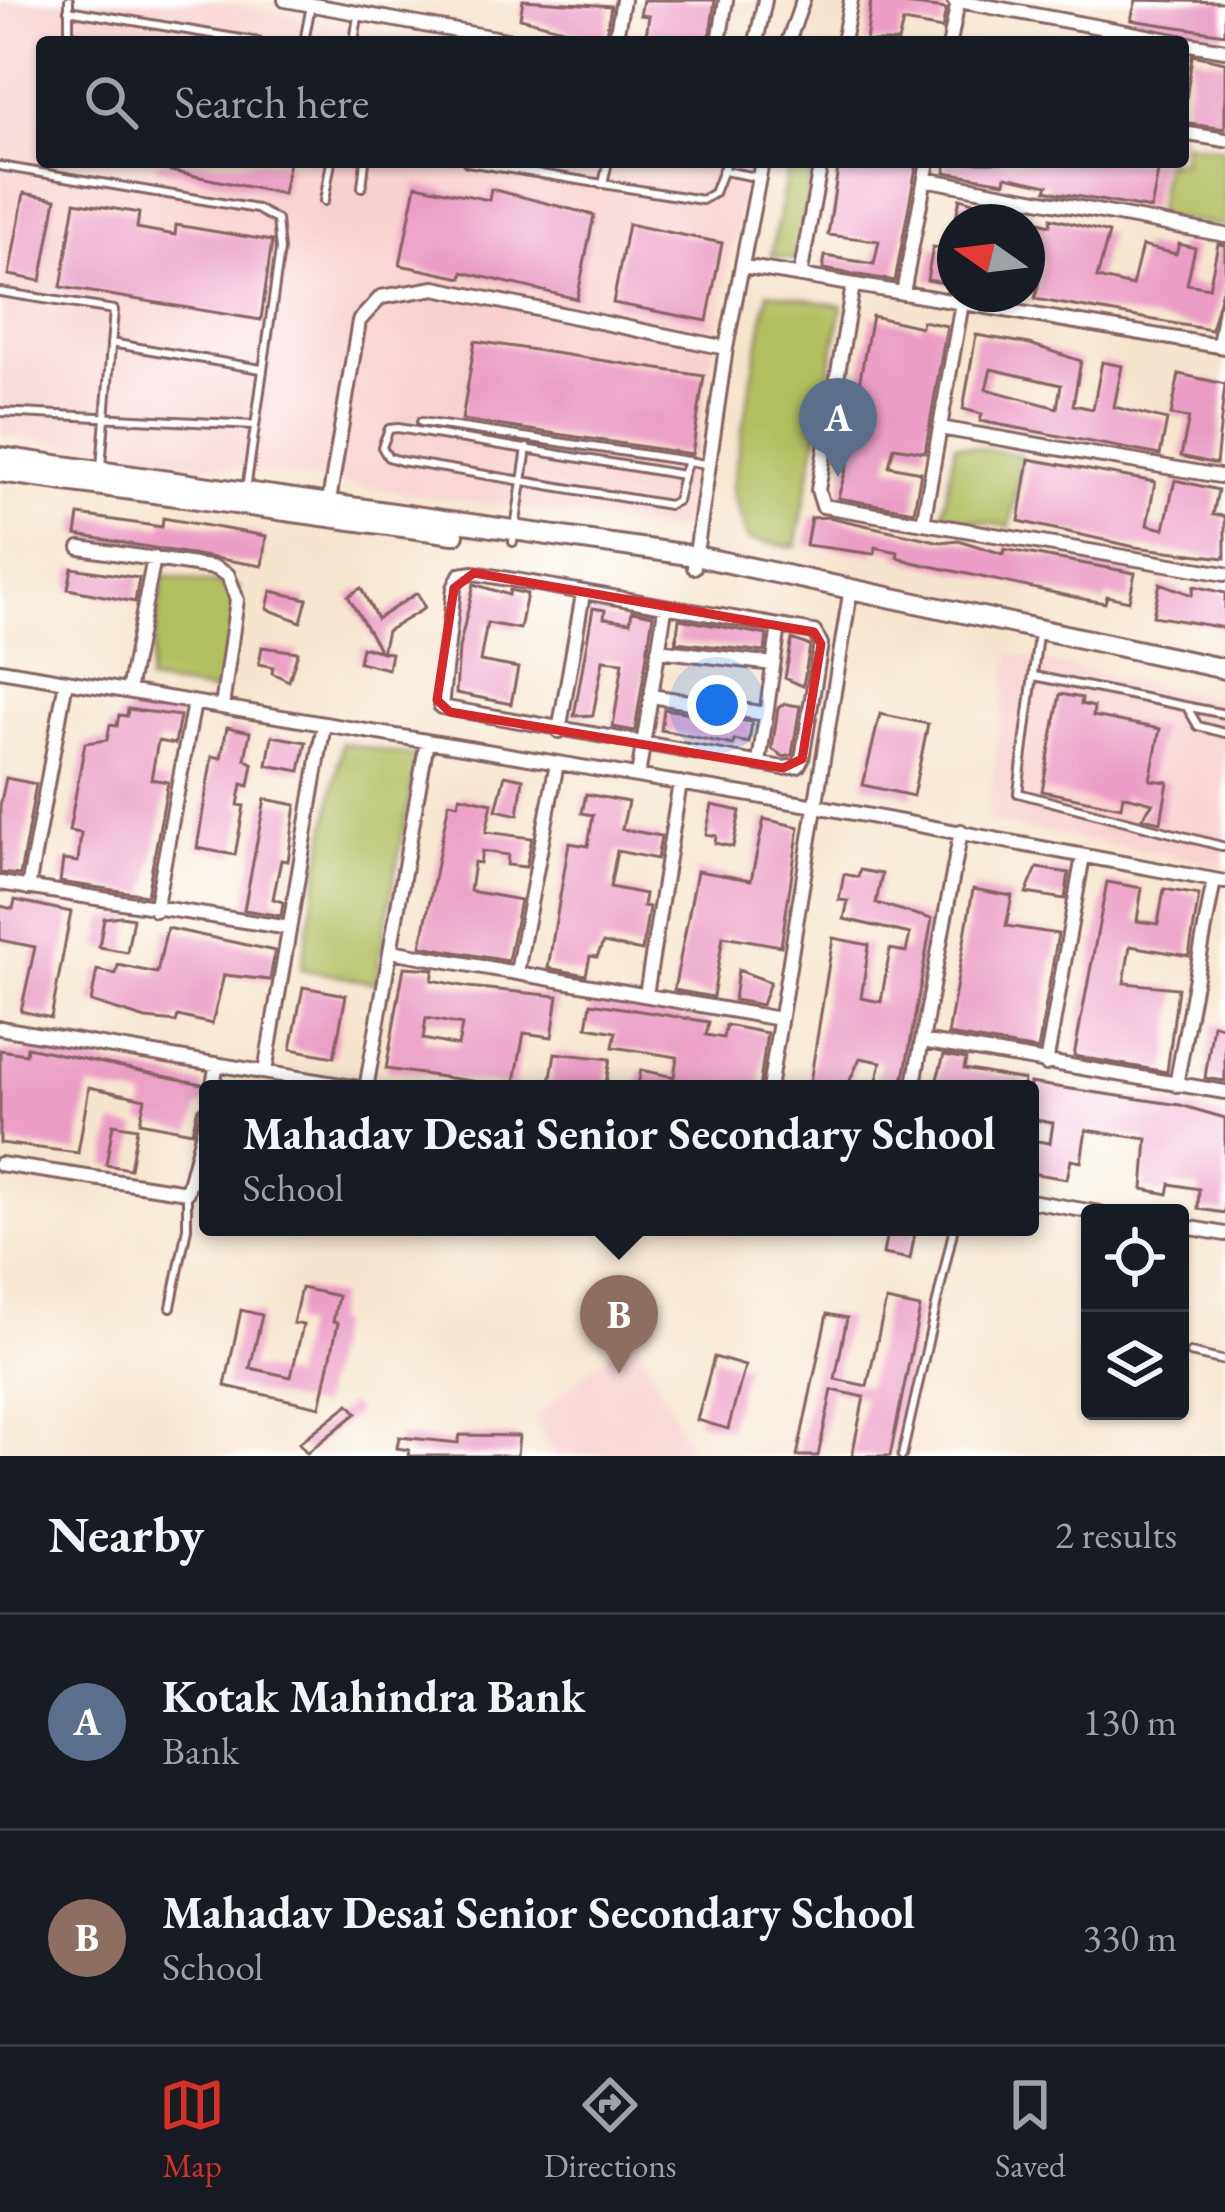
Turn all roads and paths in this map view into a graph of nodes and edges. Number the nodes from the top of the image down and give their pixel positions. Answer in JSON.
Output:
{"nodes":[{"id":1,"x":70,"y":0,"type":"edge"},
{"id":2,"x":285,"y":0,"type":"edge"},
{"id":3,"x":622,"y":0,"type":"edge"},
{"id":4,"x":726,"y":0,"type":"edge"},
{"id":5,"x":765,"y":0,"type":"edge"},
{"id":6,"x":803,"y":0,"type":"edge"},
{"id":7,"x":851,"y":0,"type":"edge"},
{"id":8,"x":956,"y":0,"type":"edge"},
{"id":9,"x":311,"y":5,"type":"junction"},
{"id":10,"x":335,"y":5,"type":"edge"},
{"id":11,"x":68,"y":10,"type":"junction"},
{"id":12,"x":359,"y":14,"type":"junction"},
{"id":13,"x":76,"y":36,"type":"edge"},
{"id":14,"x":223,"y":36,"type":"edge"},
{"id":15,"x":305,"y":36,"type":"edge"},
{"id":16,"x":355,"y":36,"type":"edge"},
{"id":17,"x":451,"y":36,"type":"edge"},
{"id":18,"x":616,"y":36,"type":"edge"},
{"id":19,"x":720,"y":36,"type":"edge"},
{"id":20,"x":757,"y":36,"type":"edge"},
{"id":21,"x":790,"y":36,"type":"edge"},
{"id":22,"x":844,"y":36,"type":"edge"},
{"id":23,"x":951,"y":36,"type":"edge"},
{"id":24,"x":1150,"y":36,"type":"edge"},
{"id":25,"x":1189,"y":43,"type":"edge"},
{"id":26,"x":1225,"y":50,"type":"edge"},
{"id":27,"x":1189,"y":134,"type":"edge"},
{"id":28,"x":1225,"y":140,"type":"edge"},
{"id":29,"x":0,"y":166,"type":"edge"},
{"id":30,"x":331,"y":168,"type":"edge"},
{"id":31,"x":364,"y":168,"type":"edge"},
{"id":32,"x":504,"y":168,"type":"edge"},
{"id":33,"x":607,"y":168,"type":"edge"},
{"id":34,"x":724,"y":168,"type":"edge"},
{"id":35,"x":731,"y":168,"type":"edge"},
{"id":36,"x":761,"y":168,"type":"edge"},
{"id":37,"x":820,"y":168,"type":"edge"},
{"id":38,"x":927,"y":168,"type":"edge"},
{"id":39,"x":760,"y":177,"type":"junction"},
{"id":40,"x":925,"y":179,"type":"junction"},
{"id":41,"x":603,"y":184,"type":"junction"},
{"id":42,"x":362,"y":187,"type":"dead end"},
{"id":43,"x":324,"y":201,"type":"dead end"},
{"id":44,"x":1225,"y":235,"type":"edge"},
{"id":45,"x":742,"y":266,"type":"junction"},
{"id":46,"x":800,"y":276,"type":"junction"},
{"id":47,"x":853,"y":284,"type":"junction"},
{"id":48,"x":0,"y":292,"type":"edge"},
{"id":49,"x":903,"y":293,"type":"junction"},
{"id":50,"x":937,"y":299,"type":"edge"},
{"id":51,"x":1225,"y":308,"type":"edge"},
{"id":52,"x":960,"y":312,"type":"edge"},
{"id":53,"x":1016,"y":312,"type":"edge"},
{"id":54,"x":111,"y":343,"type":"junction"},
{"id":55,"x":1222,"y":346,"type":"edge"},
{"id":56,"x":726,"y":348,"type":"junction"},
{"id":57,"x":262,"y":369,"type":"junction"},
{"id":58,"x":0,"y":412,"type":"edge"},
{"id":59,"x":105,"y":418,"type":"junction"},
{"id":60,"x":421,"y":422,"type":"dead end"},
{"id":61,"x":255,"y":425,"type":"junction"},
{"id":62,"x":940,"y":428,"type":"junction"},
{"id":63,"x":527,"y":448,"type":"junction"},
{"id":64,"x":0,"y":457,"type":"edge"},
{"id":65,"x":688,"y":461,"type":"junction"},
{"id":66,"x":709,"y":465,"type":"junction"},
{"id":67,"x":0,"y":472,"type":"edge"},
{"id":68,"x":683,"y":475,"type":"junction"},
{"id":69,"x":1225,"y":477,"type":"edge"},
{"id":70,"x":100,"y":479,"type":"junction"},
{"id":71,"x":522,"y":481,"type":"junction"},
{"id":72,"x":245,"y":497,"type":"junction"},
{"id":73,"x":328,"y":509,"type":"junction"},
{"id":74,"x":923,"y":524,"type":"junction"},
{"id":75,"x":514,"y":537,"type":"junction"},
{"id":76,"x":80,"y":548,"type":"dead end"},
{"id":77,"x":154,"y":559,"type":"junction"},
{"id":78,"x":695,"y":561,"type":"junction"},
{"id":79,"x":1225,"y":574,"type":"edge"},
{"id":80,"x":850,"y":593,"type":"junction"},
{"id":81,"x":583,"y":594,"type":"junction"},
{"id":82,"x":665,"y":609,"type":"junction"},
{"id":83,"x":779,"y":626,"type":"junction"},
{"id":84,"x":1038,"y":633,"type":"junction"},
{"id":85,"x":658,"y":650,"type":"junction"},
{"id":86,"x":773,"y":664,"type":"junction"},
{"id":87,"x":1225,"y":668,"type":"edge"},
{"id":88,"x":0,"y":670,"type":"edge"},
{"id":89,"x":1033,"y":675,"type":"junction"},
{"id":90,"x":1225,"y":680,"type":"edge"},
{"id":91,"x":66,"y":681,"type":"junction"},
{"id":92,"x":128,"y":692,"type":"junction"},
{"id":93,"x":651,"y":696,"type":"junction"},
{"id":94,"x":194,"y":703,"type":"junction"},
{"id":95,"x":1187,"y":706,"type":"junction"},
{"id":96,"x":222,"y":707,"type":"junction"},
{"id":97,"x":766,"y":714,"type":"junction"},
{"id":98,"x":1225,"y":714,"type":"edge"},
{"id":99,"x":324,"y":724,"type":"junction"},
{"id":100,"x":559,"y":731,"type":"junction"},
{"id":101,"x":1225,"y":733,"type":"edge"},
{"id":102,"x":427,"y":741,"type":"junction"},
{"id":103,"x":643,"y":746,"type":"junction"},
{"id":104,"x":556,"y":763,"type":"junction"},
{"id":105,"x":759,"y":763,"type":"junction"},
{"id":106,"x":638,"y":776,"type":"junction"},
{"id":107,"x":680,"y":783,"type":"junction"},
{"id":108,"x":816,"y":806,"type":"junction"},
{"id":109,"x":961,"y":831,"type":"junction"},
{"id":110,"x":1225,"y":847,"type":"edge"},
{"id":111,"x":1083,"y":856,"type":"junction"},
{"id":112,"x":1219,"y":881,"type":"edge"},
{"id":113,"x":0,"y":883,"type":"edge"},
{"id":114,"x":28,"y":888,"type":"junction"},
{"id":115,"x":155,"y":910,"type":"junction"},
{"id":116,"x":289,"y":928,"type":"junction"},
{"id":117,"x":391,"y":951,"type":"junction"},
{"id":118,"x":517,"y":972,"type":"junction"},
{"id":119,"x":646,"y":995,"type":"junction"},
{"id":120,"x":780,"y":1018,"type":"junction"},
{"id":121,"x":0,"y":1028,"type":"edge"},
{"id":122,"x":922,"y":1041,"type":"junction"},
{"id":123,"x":217,"y":1064,"type":"junction"},
{"id":124,"x":1046,"y":1064,"type":"junction"},
{"id":125,"x":265,"y":1072,"type":"junction"},
{"id":126,"x":214,"y":1080,"type":"edge"},
{"id":127,"x":312,"y":1080,"type":"edge"},
{"id":128,"x":367,"y":1080,"type":"edge"},
{"id":129,"x":770,"y":1080,"type":"edge"},
{"id":130,"x":915,"y":1080,"type":"edge"},
{"id":131,"x":1176,"y":1084,"type":"junction"},
{"id":132,"x":1225,"y":1093,"type":"edge"},
{"id":133,"x":199,"y":1148,"type":"edge"},
{"id":134,"x":0,"y":1163,"type":"edge"},
{"id":135,"x":188,"y":1192,"type":"junction"},
{"id":136,"x":1039,"y":1203,"type":"edge"},
{"id":137,"x":1081,"y":1210,"type":"edge"},
{"id":138,"x":1189,"y":1228,"type":"edge"},
{"id":139,"x":1225,"y":1234,"type":"edge"},
{"id":140,"x":952,"y":1236,"type":"edge"},
{"id":141,"x":171,"y":1307,"type":"dead end"},
{"id":142,"x":1190,"y":1354,"type":"dead end"},
{"id":143,"x":1225,"y":1360,"type":"edge"},
{"id":144,"x":902,"y":1456,"type":"edge"}],
"edges":[{"from":1,"to":11,"type":"lane"},
{"from":2,"to":9,"type":"street"},
{"from":3,"to":18,"type":"street"},
{"from":4,"to":19,"type":"street"},
{"from":5,"to":20,"type":"street"},
{"from":6,"to":21,"type":"street"},
{"from":7,"to":22,"type":"street"},
{"from":8,"to":23,"type":"street"},
{"from":8,"to":24,"type":"street"},
{"from":9,"to":10,"type":"street"},
{"from":9,"to":15,"type":"lane"},
{"from":10,"to":12,"type":"street"},
{"from":11,"to":13,"type":"lane"},
{"from":11,"to":14,"type":"lane"},
{"from":12,"to":16,"type":"lane"},
{"from":12,"to":17,"type":"street"},
{"from":25,"to":26,"type":"street"},
{"from":27,"to":28,"type":"street"},
{"from":29,"to":57,"type":"lane"},
{"from":30,"to":43,"type":"lane"},
{"from":31,"to":42,"type":"lane"},
{"from":32,"to":41,"type":"lane"},
{"from":33,"to":41,"type":"lane"},
{"from":34,"to":41,"type":"lane"},
{"from":35,"to":39,"type":"lane"},
{"from":36,"to":39,"type":"street"},
{"from":37,"to":46,"type":"street"},
{"from":38,"to":40,"type":"street"},
{"from":39,"to":45,"type":"street"},
{"from":40,"to":44,"type":"street"},
{"from":40,"to":49,"type":"street"},
{"from":45,"to":46,"type":"street"},
{"from":45,"to":56,"type":"street"},
{"from":46,"to":47,"type":"street"},
{"from":47,"to":49,"type":"street"},
{"from":47,"to":74,"type":"street"},
{"from":48,"to":54,"type":"lane"},
{"from":49,"to":50,"type":"street"},
{"from":51,"to":55,"type":"street"},
{"from":52,"to":62,"type":"street"},
{"from":53,"to":55,"type":"street"},
{"from":54,"to":57,"type":"lane"},
{"from":54,"to":59,"type":"lane"},
{"from":56,"to":66,"type":"street"},
{"from":56,"to":73,"type":"street"},
{"from":57,"to":61,"type":"lane"},
{"from":58,"to":59,"type":"lane"},
{"from":59,"to":61,"type":"lane"},
{"from":59,"to":70,"type":"lane"},
{"from":60,"to":65,"type":"lane"},
{"from":61,"to":72,"type":"lane"},
{"from":62,"to":69,"type":"street"},
{"from":62,"to":74,"type":"street"},
{"from":63,"to":68,"type":"lane"},
{"from":63,"to":71,"type":"lane"},
{"from":63,"to":71,"type":"lane"},
{"from":64,"to":70,"type":"street"},
{"from":65,"to":66,"type":"lane"},
{"from":65,"to":68,"type":"lane"},
{"from":66,"to":78,"type":"street"},
{"from":67,"to":70,"type":"street"},
{"from":68,"to":71,"type":"lane"},
{"from":70,"to":72,"type":"street"},
{"from":71,"to":75,"type":"lane"},
{"from":72,"to":73,"type":"street"},
{"from":73,"to":75,"type":"street"},
{"from":74,"to":79,"type":"street"},
{"from":75,"to":78,"type":"street"},
{"from":76,"to":77,"type":"street"},
{"from":77,"to":92,"type":"street"},
{"from":77,"to":96,"type":"street"},
{"from":78,"to":80,"type":"street"},
{"from":80,"to":84,"type":"street"},
{"from":80,"to":108,"type":"street"},
{"from":81,"to":82,"type":"street"},
{"from":81,"to":100,"type":"street"},
{"from":81,"to":100,"type":"street"},
{"from":82,"to":83,"type":"street"},
{"from":82,"to":85,"type":"street"},
{"from":83,"to":86,"type":"street"},
{"from":83,"to":105,"type":"street"},
{"from":84,"to":87,"type":"street"},
{"from":84,"to":89,"type":"lane"},
{"from":84,"to":90,"type":"street"},
{"from":85,"to":86,"type":"street"},
{"from":85,"to":93,"type":"street"},
{"from":86,"to":97,"type":"street"},
{"from":88,"to":91,"type":"street"},
{"from":89,"to":95,"type":"lane"},
{"from":89,"to":110,"type":"lane"},
{"from":91,"to":92,"type":"street"},
{"from":91,"to":114,"type":"street"},
{"from":92,"to":94,"type":"street"},
{"from":93,"to":97,"type":"street"},
{"from":93,"to":103,"type":"street"},
{"from":94,"to":96,"type":"street"},
{"from":94,"to":115,"type":"street"},
{"from":95,"to":98,"type":"lane"},
{"from":95,"to":101,"type":"lane"},
{"from":96,"to":99,"type":"street"},
{"from":97,"to":105,"type":"street"},
{"from":99,"to":102,"type":"street"},
{"from":99,"to":116,"type":"street"},
{"from":100,"to":103,"type":"street"},
{"from":102,"to":104,"type":"street"},
{"from":102,"to":117,"type":"street"},
{"from":103,"to":105,"type":"street"},
{"from":103,"to":106,"type":"street"},
{"from":104,"to":106,"type":"street"},
{"from":104,"to":118,"type":"street"},
{"from":106,"to":107,"type":"street"},
{"from":107,"to":108,"type":"street"},
{"from":107,"to":119,"type":"street"},
{"from":108,"to":109,"type":"street"},
{"from":108,"to":120,"type":"street"},
{"from":109,"to":111,"type":"street"},
{"from":109,"to":122,"type":"street"},
{"from":111,"to":112,"type":"street"},
{"from":111,"to":124,"type":"street"},
{"from":112,"to":131,"type":"street"},
{"from":113,"to":114,"type":"street"},
{"from":114,"to":115,"type":"street"},
{"from":115,"to":116,"type":"street"},
{"from":116,"to":125,"type":"street"},
{"from":117,"to":118,"type":"street"},
{"from":117,"to":128,"type":"street"},
{"from":118,"to":119,"type":"street"},
{"from":119,"to":120,"type":"street"},
{"from":120,"to":129,"type":"street"},
{"from":121,"to":123,"type":"street"},
{"from":122,"to":124,"type":"street"},
{"from":122,"to":130,"type":"street"},
{"from":123,"to":125,"type":"street"},
{"from":123,"to":126,"type":"street"},
{"from":124,"to":131,"type":"street"},
{"from":125,"to":127,"type":"street"},
{"from":131,"to":132,"type":"street"},
{"from":133,"to":135,"type":"street"},
{"from":134,"to":135,"type":"street"},
{"from":135,"to":141,"type":"lane"},
{"from":136,"to":137,"type":"street"},
{"from":138,"to":139,"type":"street"},
{"from":140,"to":144,"type":"lane"},
{"from":142,"to":143,"type":"lane"}]}
